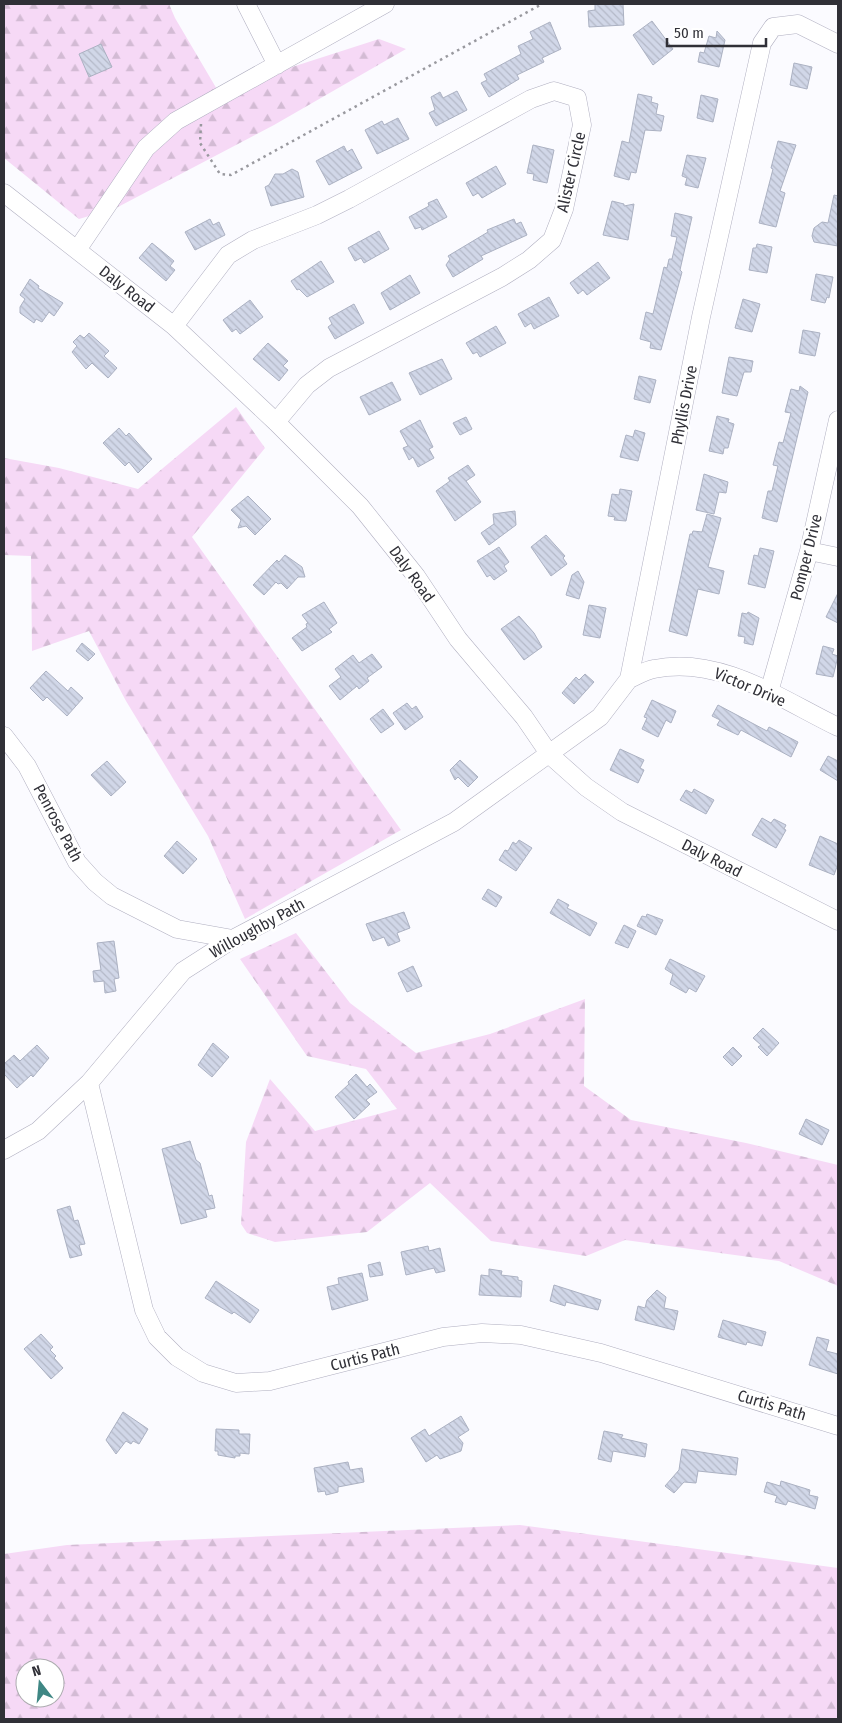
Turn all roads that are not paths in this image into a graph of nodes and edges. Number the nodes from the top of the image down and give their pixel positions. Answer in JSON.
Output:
{"nodes":[{"id":1,"x":246,"y":4,"type":"edge"},
{"id":2,"x":385,"y":4,"type":"edge"},
{"id":3,"x":838,"y":44,"type":"edge"},
{"id":4,"x":276,"y":65,"type":"junction"},
{"id":5,"x":4,"y":192,"type":"edge"},
{"id":6,"x":77,"y":250,"type":"junction"},
{"id":7,"x":174,"y":326,"type":"junction"},
{"id":8,"x":838,"y":420,"type":"edge"},
{"id":9,"x":276,"y":422,"type":"junction"},
{"id":10,"x":809,"y":551,"type":"junction"},
{"id":11,"x":838,"y":557,"type":"edge"},
{"id":12,"x":629,"y":679,"type":"junction"},
{"id":13,"x":769,"y":692,"type":"junction"},
{"id":14,"x":838,"y":727,"type":"edge"},
{"id":15,"x":4,"y":736,"type":"edge"},
{"id":16,"x":550,"y":755,"type":"junction"},
{"id":17,"x":838,"y":921,"type":"edge"},
{"id":18,"x":233,"y":940,"type":"junction"},
{"id":19,"x":89,"y":1083,"type":"junction"},
{"id":20,"x":4,"y":1150,"type":"edge"},
{"id":21,"x":838,"y":1426,"type":"edge"}],
"edges":[{"from":1,"to":4,"type":"street"},
{"from":2,"to":4,"type":"street"},
{"from":3,"to":12,"type":"street","name":"Phyllis Drive"},
{"from":4,"to":6,"type":"street"},
{"from":5,"to":6,"type":"street","name":"Daly Road"},
{"from":6,"to":7,"type":"street","name":"Daly Road"},
{"from":7,"to":9,"type":"street","name":"Daly Road"},
{"from":7,"to":9,"type":"street","name":"Alister Circle"},
{"from":8,"to":10,"type":"street","name":"Pomper Drive"},
{"from":9,"to":16,"type":"street","name":"Daly Road"},
{"from":10,"to":11,"type":"street"},
{"from":10,"to":13,"type":"street","name":"Pomper Drive"},
{"from":12,"to":13,"type":"street","name":"Victor Drive"},
{"from":12,"to":16,"type":"street","name":"Phyllis Drive"},
{"from":13,"to":14,"type":"street","name":"Victor Drive"},
{"from":15,"to":18,"type":"street","name":"Penrose Path"},
{"from":16,"to":17,"type":"street","name":"Daly Road"},
{"from":16,"to":18,"type":"street","name":"Willoughby Path"},
{"from":18,"to":19,"type":"street","name":"Willoughby Path"},
{"from":19,"to":20,"type":"street","name":"Willoughby Path"},
{"from":19,"to":21,"type":"street","name":"Curtis Path"}]}
